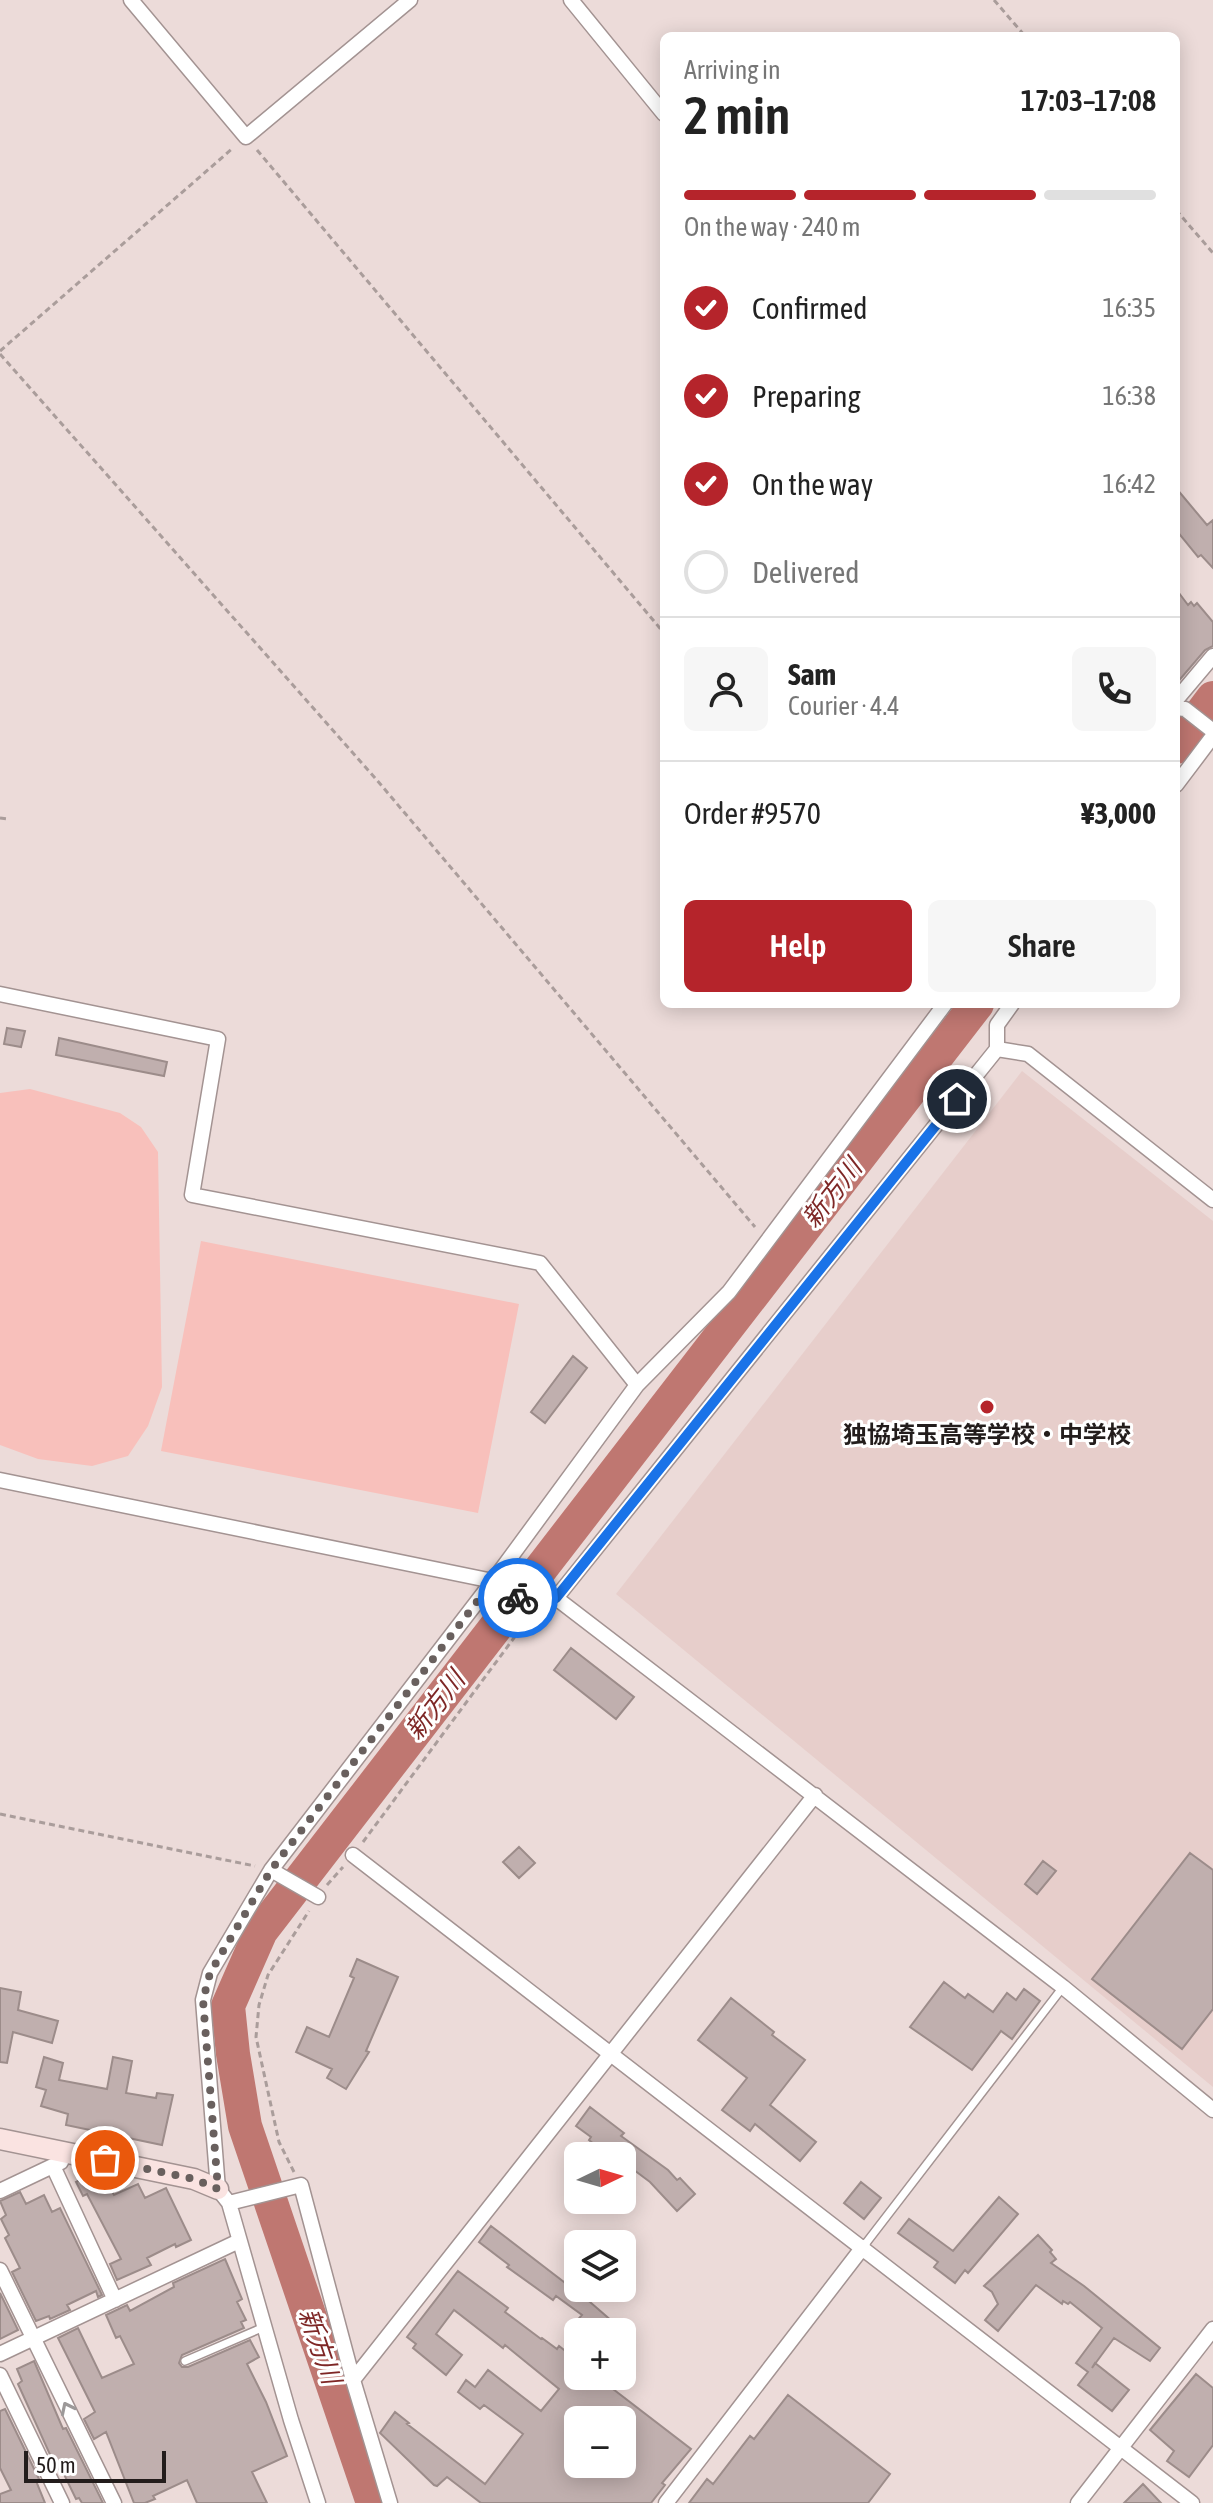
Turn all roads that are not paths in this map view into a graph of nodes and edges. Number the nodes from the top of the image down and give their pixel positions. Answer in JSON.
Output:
{"nodes":[{"id":1,"x":131,"y":0,"type":"edge"},
{"id":2,"x":410,"y":0,"type":"edge"},
{"id":3,"x":571,"y":0,"type":"edge"},
{"id":4,"x":660,"y":109,"type":"edge"},
{"id":5,"x":1213,"y":656,"type":"edge"},
{"id":6,"x":1180,"y":705,"type":"edge"},
{"id":7,"x":1180,"y":707,"type":"edge"},
{"id":8,"x":1212,"y":732,"type":"edge"},
{"id":9,"x":1180,"y":779,"type":"edge"},
{"id":10,"x":0,"y":994,"type":"edge"},
{"id":11,"x":942,"y":1008,"type":"edge"},
{"id":12,"x":1009,"y":1008,"type":"edge"},
{"id":13,"x":997,"y":1049,"type":"junction"},
{"id":14,"x":1213,"y":1200,"type":"edge"},
{"id":15,"x":637,"y":1385,"type":"junction"},
{"id":16,"x":0,"y":1480,"type":"edge"},
{"id":17,"x":493,"y":1581,"type":"junction"},
{"id":18,"x":556,"y":1598,"type":"junction"},
{"id":19,"x":815,"y":1795,"type":"junction"},
{"id":20,"x":353,"y":1855,"type":"road end"},
{"id":21,"x":271,"y":1870,"type":"junction"},
{"id":22,"x":318,"y":1897,"type":"road end"},
{"id":23,"x":1063,"y":1987,"type":"junction"},
{"id":24,"x":612,"y":2055,"type":"junction"},
{"id":25,"x":1213,"y":2110,"type":"edge"},
{"id":26,"x":0,"y":2139,"type":"edge"},
{"id":27,"x":76,"y":2154,"type":"junction"},
{"id":28,"x":53,"y":2166,"type":"junction"},
{"id":29,"x":0,"y":2191,"type":"edge"},
{"id":30,"x":224,"y":2196,"type":"junction"},
{"id":31,"x":239,"y":2241,"type":"junction"},
{"id":32,"x":863,"y":2247,"type":"junction"},
{"id":33,"x":0,"y":2270,"type":"edge"},
{"id":34,"x":115,"y":2300,"type":"junction"},
{"id":35,"x":264,"y":2327,"type":"junction"},
{"id":36,"x":1213,"y":2329,"type":"edge"},
{"id":37,"x":33,"y":2338,"type":"junction"},
{"id":38,"x":0,"y":2354,"type":"edge"},
{"id":39,"x":185,"y":2361,"type":"dead end"},
{"id":40,"x":0,"y":2375,"type":"edge"},
{"id":41,"x":353,"y":2380,"type":"junction"},
{"id":42,"x":1122,"y":2448,"type":"junction"},
{"id":43,"x":62,"y":2503,"type":"edge"},
{"id":44,"x":114,"y":2503,"type":"edge"},
{"id":45,"x":318,"y":2503,"type":"edge"},
{"id":46,"x":390,"y":2503,"type":"edge"},
{"id":47,"x":666,"y":2503,"type":"edge"},
{"id":48,"x":1078,"y":2503,"type":"edge"},
{"id":49,"x":1192,"y":2503,"type":"edge"}],
"edges":[{"from":1,"to":2,"type":"street"},
{"from":3,"to":4,"type":"street"},
{"from":5,"to":6,"type":"street"},
{"from":7,"to":8,"type":"street"},
{"from":8,"to":9,"type":"street"},
{"from":10,"to":15,"type":"street"},
{"from":11,"to":15,"type":"street"},
{"from":12,"to":13,"type":"street"},
{"from":13,"to":14,"type":"street"},
{"from":13,"to":18,"type":"street"},
{"from":15,"to":17,"type":"street"},
{"from":16,"to":17,"type":"street"},
{"from":17,"to":18,"type":"street"},
{"from":17,"to":21,"type":"street"},
{"from":18,"to":19,"type":"street"},
{"from":19,"to":23,"type":"street"},
{"from":19,"to":24,"type":"street"},
{"from":20,"to":24,"type":"street"},
{"from":21,"to":22,"type":"street"},
{"from":21,"to":30,"type":"street"},
{"from":23,"to":25,"type":"street"},
{"from":23,"to":32,"type":"lane"},
{"from":24,"to":32,"type":"street"},
{"from":24,"to":41,"type":"street"},
{"from":26,"to":27,"type":"street"},
{"from":27,"to":28,"type":"street"},
{"from":27,"to":30,"type":"street"},
{"from":28,"to":29,"type":"street"},
{"from":28,"to":34,"type":"street"},
{"from":30,"to":31,"type":"street"},
{"from":30,"to":41,"type":"street"},
{"from":31,"to":34,"type":"street"},
{"from":31,"to":35,"type":"street"},
{"from":32,"to":42,"type":"street"},
{"from":32,"to":47,"type":"street"},
{"from":33,"to":37,"type":"street"},
{"from":34,"to":37,"type":"street"},
{"from":35,"to":39,"type":"lane"},
{"from":35,"to":45,"type":"street"},
{"from":36,"to":42,"type":"street"},
{"from":37,"to":38,"type":"street"},
{"from":44,"to":37,"type":"street","one_way":true},
{"from":40,"to":43,"type":"street"},
{"from":41,"to":46,"type":"street"},
{"from":42,"to":48,"type":"street"},
{"from":42,"to":49,"type":"street"}]}
